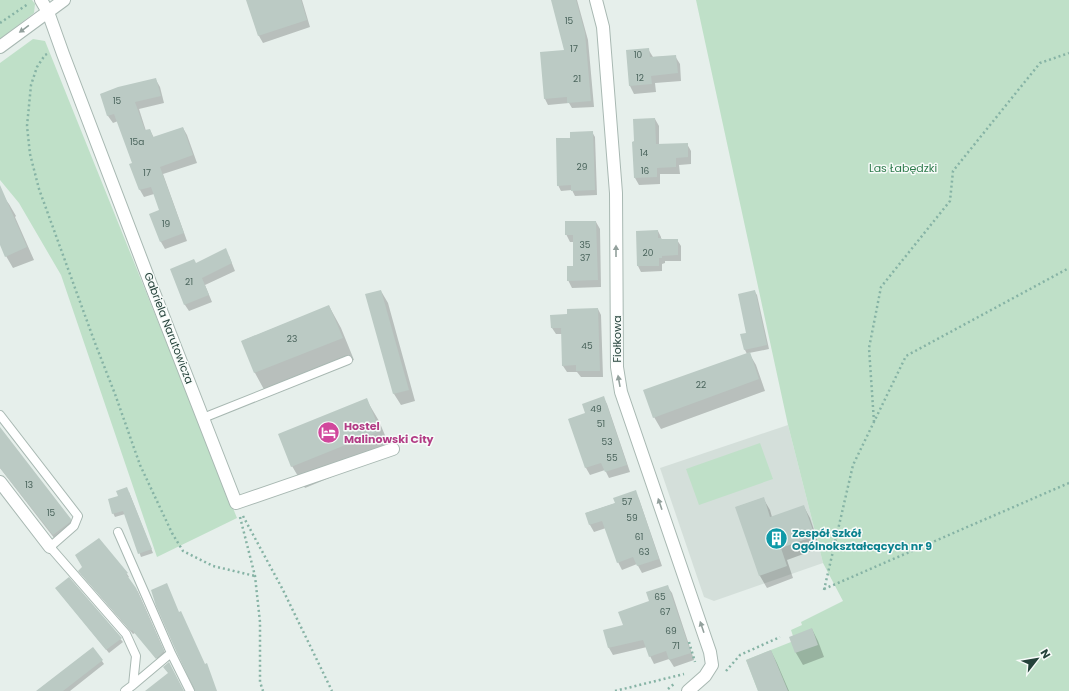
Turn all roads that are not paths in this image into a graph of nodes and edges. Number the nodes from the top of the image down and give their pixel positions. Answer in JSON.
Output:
{"nodes":[{"id":1,"x":41,"y":0,"type":"edge"},
{"id":2,"x":64,"y":0,"type":"edge"},
{"id":3,"x":596,"y":0,"type":"edge"},
{"id":4,"x":48,"y":12,"type":"junction"},
{"id":5,"x":0,"y":47,"type":"edge"},
{"id":6,"x":348,"y":360,"type":"dead end"},
{"id":7,"x":0,"y":415,"type":"edge"},
{"id":8,"x":203,"y":418,"type":"junction"},
{"id":9,"x":393,"y":449,"type":"dead end"},
{"id":10,"x":0,"y":482,"type":"edge"},
{"id":11,"x":118,"y":532,"type":"dead end"},
{"id":12,"x":50,"y":547,"type":"junction"},
{"id":13,"x":171,"y":653,"type":"junction"},
{"id":14,"x":133,"y":685,"type":"junction"},
{"id":15,"x":125,"y":691,"type":"edge"},
{"id":16,"x":190,"y":691,"type":"edge"},
{"id":17,"x":688,"y":691,"type":"edge"}],
"edges":[{"from":1,"to":4,"type":"street","name":"Gabriela Narutowicza"},
{"from":2,"to":4,"type":"street"},
{"from":17,"to":3,"type":"street","name":"Fiołkowa","one_way":true},
{"from":4,"to":5,"type":"street","one_way":true},
{"from":4,"to":8,"type":"street","name":"Gabriela Narutowicza"},
{"from":6,"to":8,"type":"lane"},
{"from":7,"to":12,"type":"lane"},
{"from":8,"to":9,"type":"street","name":"Gabriela Narutowicza"},
{"from":10,"to":12,"type":"street"},
{"from":11,"to":13,"type":"lane"},
{"from":12,"to":14,"type":"lane"},
{"from":13,"to":14,"type":"lane"},
{"from":13,"to":16,"type":"lane"},
{"from":14,"to":15,"type":"lane"}]}
